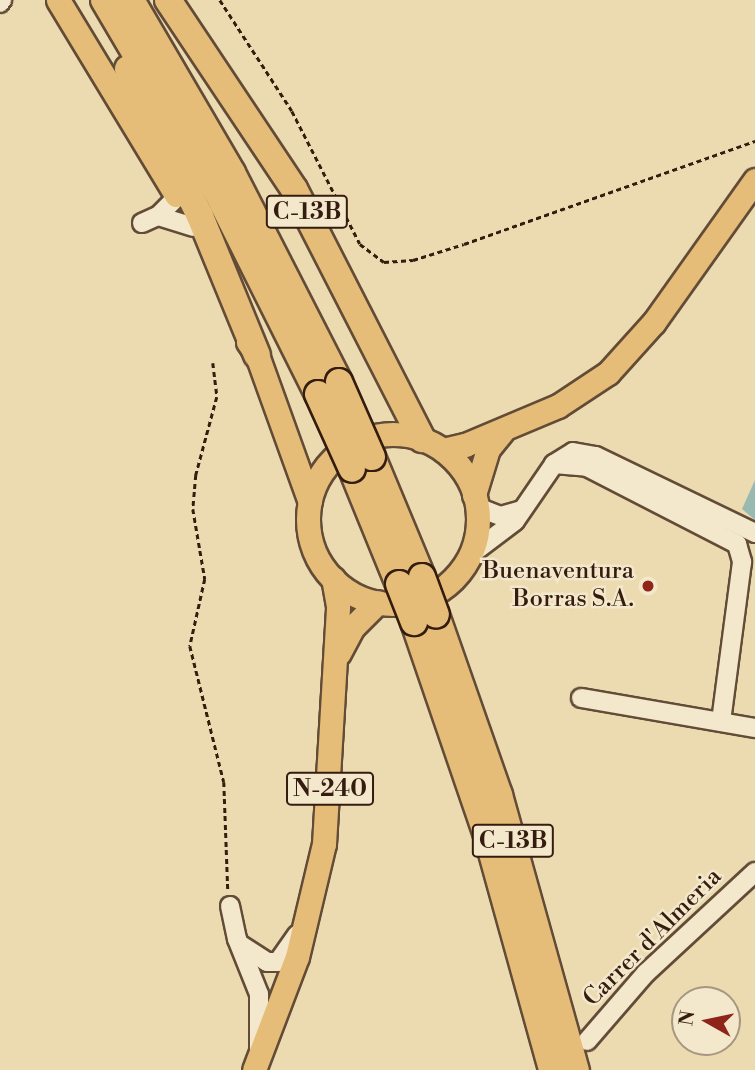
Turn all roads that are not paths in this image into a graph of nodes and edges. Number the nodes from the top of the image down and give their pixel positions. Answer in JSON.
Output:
{"nodes":[{"id":1,"x":58,"y":0,"type":"edge"},
{"id":2,"x":90,"y":0,"type":"edge"},
{"id":3,"x":104,"y":0,"type":"edge"},
{"id":4,"x":131,"y":0,"type":"edge"},
{"id":5,"x":168,"y":0,"type":"edge"},
{"id":6,"x":755,"y":180,"type":"edge"},
{"id":7,"x":177,"y":197,"type":"junction"},
{"id":8,"x":193,"y":227,"type":"junction"},
{"id":9,"x":257,"y":355,"type":"junction"},
{"id":10,"x":328,"y":388,"type":"junction"},
{"id":11,"x":503,"y":430,"type":"junction"},
{"id":12,"x":432,"y":444,"type":"junction"},
{"id":13,"x":554,"y":464,"type":"junction"},
{"id":14,"x":476,"y":501,"type":"junction"},
{"id":15,"x":310,"y":502,"type":"junction"},
{"id":16,"x":522,"y":510,"type":"junction"},
{"id":17,"x":755,"y":533,"type":"edge"},
{"id":18,"x":470,"y":555,"type":"junction"},
{"id":19,"x":333,"y":578,"type":"junction"},
{"id":20,"x":379,"y":603,"type":"junction"},
{"id":21,"x":425,"y":619,"type":"junction"},
{"id":22,"x":336,"y":659,"type":"junction"},
{"id":23,"x":581,"y":698,"type":"dead end"},
{"id":24,"x":721,"y":722,"type":"junction"},
{"id":25,"x":755,"y":728,"type":"edge"},
{"id":26,"x":755,"y":872,"type":"edge"},
{"id":27,"x":230,"y":906,"type":"road end"},
{"id":28,"x":309,"y":918,"type":"junction"},
{"id":29,"x":237,"y":939,"type":"junction"},
{"id":30,"x":587,"y":1041,"type":"dead end"},
{"id":31,"x":256,"y":1063,"type":"edge"},
{"id":32,"x":552,"y":1070,"type":"edge"},
{"id":33,"x":576,"y":1070,"type":"edge"}],
"edges":[{"from":1,"to":7,"type":"main road"},
{"from":2,"to":9,"type":"highway"},
{"from":3,"to":10,"type":"highway","number":"C-13B"},
{"from":4,"to":10,"type":"highway","number":"C-13B"},
{"from":5,"to":12,"type":"highway","number":"C-13B"},
{"from":6,"to":11,"type":"main road","number":"N-240"},
{"from":7,"to":8,"type":"main road"},
{"from":7,"to":8,"type":"street"},
{"from":8,"to":9,"type":"main road"},
{"from":9,"to":15,"type":"main road"},
{"from":10,"to":21,"type":"highway","number":"C-13B","bridge":true},
{"from":11,"to":12,"type":"main road","number":"N-240"},
{"from":11,"to":14,"type":"main road","number":"N-240"},
{"from":12,"to":14,"type":"main road"},
{"from":12,"to":15,"type":"main road","number":"N-240"},
{"from":13,"to":16,"type":"street"},
{"from":13,"to":17,"type":"street"},
{"from":13,"to":24,"type":"street"},
{"from":14,"to":16,"type":"street"},
{"from":14,"to":18,"type":"main road","number":"N-240"},
{"from":15,"to":19,"type":"main road","number":"N-240"},
{"from":16,"to":18,"type":"street"},
{"from":18,"to":20,"type":"main road","number":"N-240"},
{"from":19,"to":20,"type":"main road","number":"N-240"},
{"from":19,"to":22,"type":"main road","number":"N-240"},
{"from":20,"to":22,"type":"main road","number":"N-240"},
{"from":21,"to":32,"type":"highway","number":"C-13B"},
{"from":21,"to":33,"type":"highway","number":"C-13B"},
{"from":22,"to":28,"type":"main road","number":"N-240"},
{"from":23,"to":24,"type":"street"},
{"from":24,"to":25,"type":"street"},
{"from":26,"to":30,"type":"street","name":"Carrer d'Almeria"},
{"from":27,"to":29,"type":"street"},
{"from":28,"to":29,"type":"street"},
{"from":28,"to":31,"type":"main road","number":"N-240"},
{"from":29,"to":31,"type":"street"}]}
